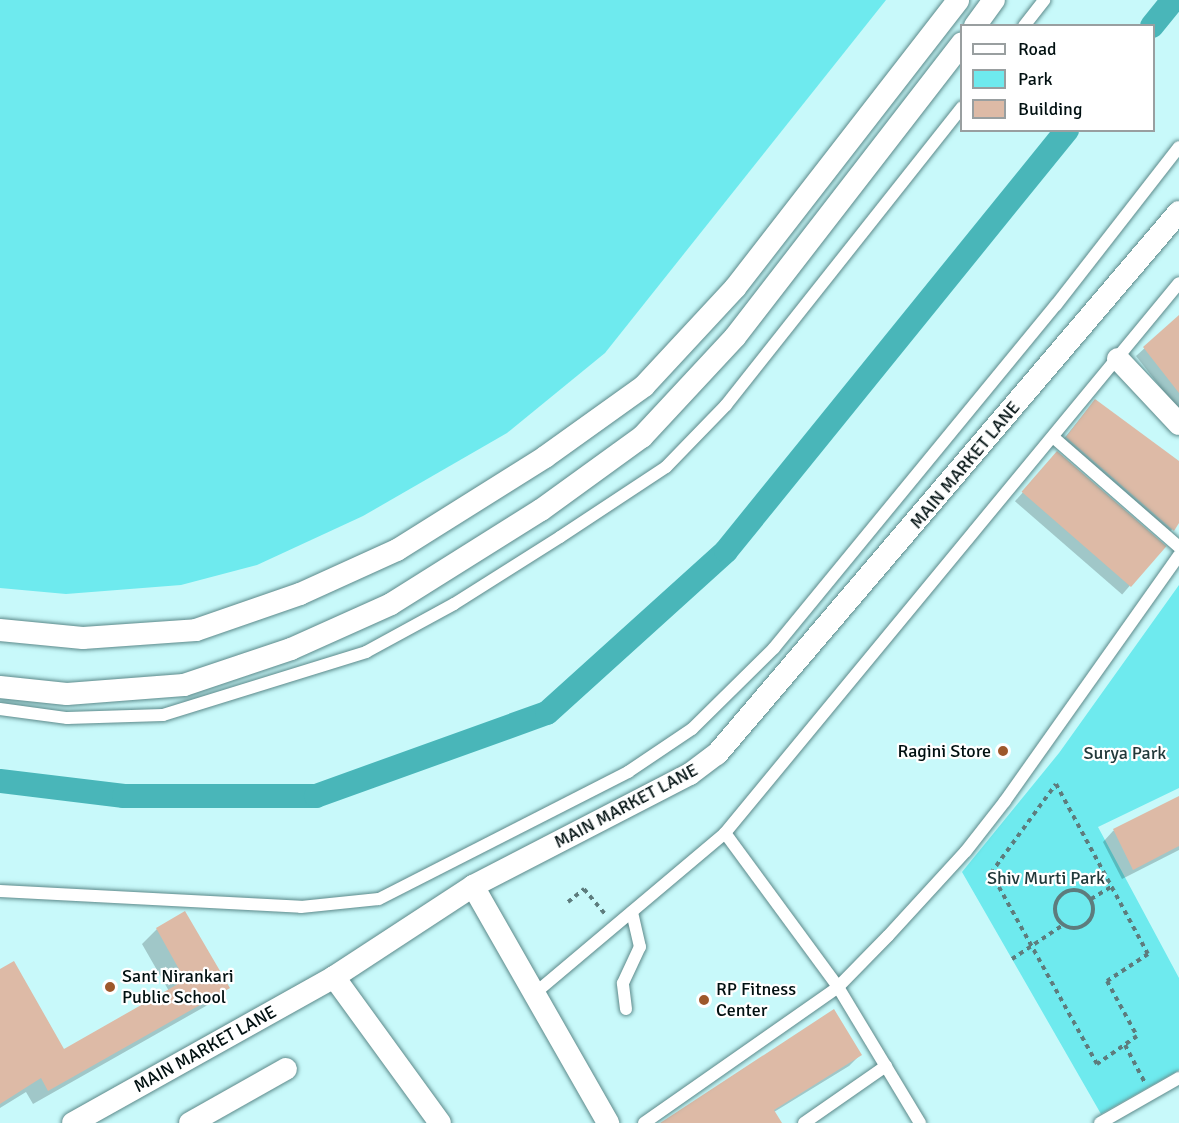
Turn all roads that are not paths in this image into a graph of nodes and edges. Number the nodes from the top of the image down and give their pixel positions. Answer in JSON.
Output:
{"nodes":[{"id":1,"x":958,"y":0,"type":"edge"},
{"id":2,"x":994,"y":0,"type":"edge"},
{"id":3,"x":1044,"y":0,"type":"edge"},
{"id":4,"x":976,"y":24,"type":"edge"},
{"id":5,"x":1026,"y":24,"type":"edge"},
{"id":6,"x":960,"y":47,"type":"edge"},
{"id":7,"x":960,"y":110,"type":"edge"},
{"id":8,"x":1179,"y":147,"type":"edge"},
{"id":9,"x":1179,"y":212,"type":"edge"},
{"id":10,"x":1177,"y":290,"type":"edge"},
{"id":11,"x":1118,"y":359,"type":"junction"},
{"id":12,"x":1179,"y":424,"type":"edge"},
{"id":13,"x":1053,"y":437,"type":"junction"},
{"id":14,"x":1179,"y":547,"type":"edge"},
{"id":15,"x":1179,"y":555,"type":"edge"},
{"id":16,"x":0,"y":630,"type":"edge"},
{"id":17,"x":0,"y":687,"type":"edge"},
{"id":18,"x":0,"y":709,"type":"edge"},
{"id":19,"x":725,"y":833,"type":"junction"},
{"id":20,"x":473,"y":886,"type":"junction"},
{"id":21,"x":0,"y":891,"type":"edge"},
{"id":22,"x":632,"y":912,"type":"junction"},
{"id":23,"x":334,"y":976,"type":"junction"},
{"id":24,"x":838,"y":987,"type":"junction"},
{"id":25,"x":534,"y":994,"type":"junction"},
{"id":26,"x":626,"y":1009,"type":"dead end"},
{"id":27,"x":886,"y":1066,"type":"junction"},
{"id":28,"x":286,"y":1069,"type":"dead end"},
{"id":29,"x":1179,"y":1078,"type":"edge"},
{"id":30,"x":73,"y":1123,"type":"edge"},
{"id":31,"x":190,"y":1123,"type":"edge"},
{"id":32,"x":440,"y":1123,"type":"edge"},
{"id":33,"x":608,"y":1123,"type":"edge"},
{"id":34,"x":644,"y":1123,"type":"edge"},
{"id":35,"x":804,"y":1123,"type":"edge"},
{"id":36,"x":920,"y":1123,"type":"edge"},
{"id":37,"x":1100,"y":1123,"type":"edge"}],
"edges":[{"from":1,"to":16,"type":"street"},
{"from":2,"to":4,"type":"street"},
{"from":3,"to":5,"type":"lane"},
{"from":6,"to":17,"type":"street"},
{"from":7,"to":18,"type":"lane"},
{"from":8,"to":21,"type":"lane"},
{"from":9,"to":20,"type":"street","name":"MAIN MARKET LANE"},
{"from":10,"to":11,"type":"lane"},
{"from":11,"to":12,"type":"street"},
{"from":11,"to":13,"type":"lane"},
{"from":13,"to":14,"type":"lane"},
{"from":13,"to":19,"type":"lane"},
{"from":15,"to":24,"type":"lane"},
{"from":19,"to":22,"type":"lane"},
{"from":19,"to":24,"type":"lane"},
{"from":20,"to":23,"type":"street","name":"MAIN MARKET LANE"},
{"from":20,"to":25,"type":"street"},
{"from":22,"to":25,"type":"lane"},
{"from":22,"to":26,"type":"lane"},
{"from":23,"to":30,"type":"street","name":"MAIN MARKET LANE"},
{"from":23,"to":32,"type":"street"},
{"from":24,"to":27,"type":"lane"},
{"from":24,"to":34,"type":"lane"},
{"from":25,"to":33,"type":"street"},
{"from":27,"to":35,"type":"lane"},
{"from":27,"to":36,"type":"lane"},
{"from":28,"to":31,"type":"street"},
{"from":29,"to":37,"type":"lane"}]}
